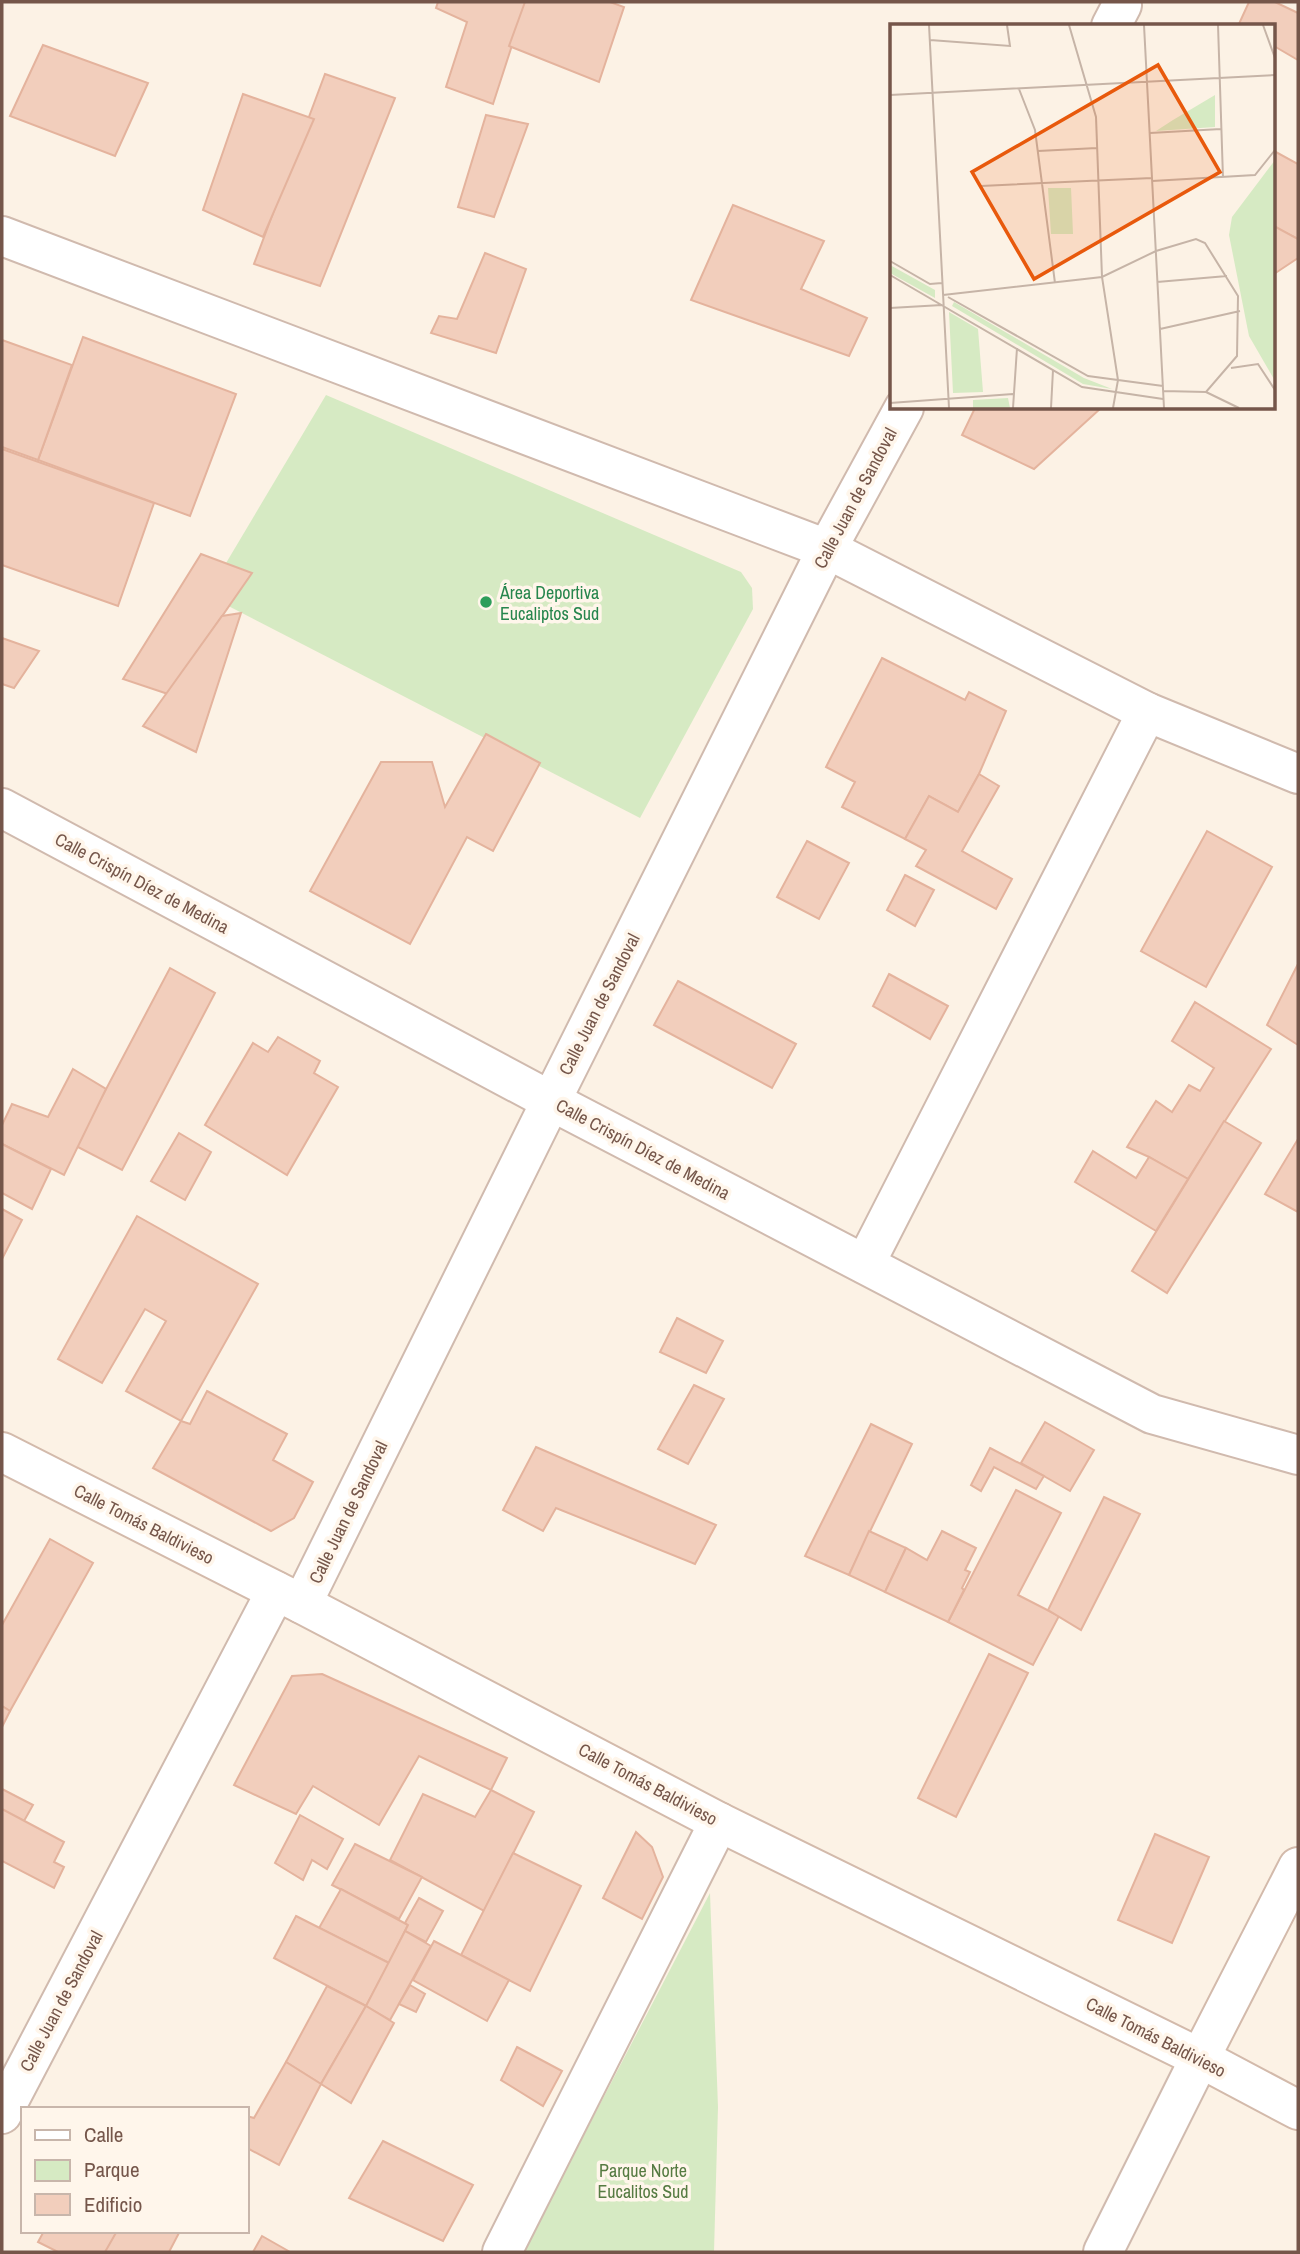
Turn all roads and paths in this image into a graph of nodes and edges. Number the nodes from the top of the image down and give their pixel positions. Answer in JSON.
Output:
{"nodes":[{"id":1,"x":2,"y":236,"type":"edge"},
{"id":2,"x":903,"y":410,"type":"edge"},
{"id":3,"x":827,"y":549,"type":"junction"},
{"id":4,"x":1147,"y":712,"type":"junction"},
{"id":5,"x":1298,"y":774,"type":"edge"},
{"id":6,"x":2,"y":808,"type":"edge"},
{"id":7,"x":551,"y":1101,"type":"junction"},
{"id":8,"x":865,"y":1265,"type":"junction"},
{"id":9,"x":2,"y":1452,"type":"edge"},
{"id":10,"x":1298,"y":1455,"type":"edge"},
{"id":11,"x":289,"y":1598,"type":"junction"},
{"id":12,"x":719,"y":1822,"type":"junction"},
{"id":13,"x":1298,"y":1867,"type":"edge"},
{"id":14,"x":1200,"y":2059,"type":"junction"},
{"id":15,"x":1298,"y":2110,"type":"edge"},
{"id":16,"x":2,"y":2114,"type":"edge"},
{"id":17,"x":502,"y":2252,"type":"edge"},
{"id":18,"x":1103,"y":2252,"type":"edge"}],
"edges":[{"from":1,"to":3,"type":"street"},
{"from":2,"to":3,"type":"street","name":"Calle Juan de Sandoval"},
{"from":3,"to":4,"type":"street"},
{"from":3,"to":7,"type":"street","name":"Calle Juan de Sandoval"},
{"from":4,"to":5,"type":"street"},
{"from":4,"to":8,"type":"street"},
{"from":6,"to":7,"type":"street","name":"Calle Crispín Díez de Medina"},
{"from":7,"to":8,"type":"street","name":"Calle Crispín Díez de Medina"},
{"from":7,"to":11,"type":"street","name":"Calle Juan de Sandoval"},
{"from":8,"to":10,"type":"street","name":"Calle Crispín Díez de Medina"},
{"from":9,"to":11,"type":"street","name":"Calle Tomás Baldivieso"},
{"from":11,"to":12,"type":"street","name":"Calle Tomás Baldivieso"},
{"from":11,"to":16,"type":"street","name":"Calle Juan de Sandoval"},
{"from":12,"to":14,"type":"street","name":"Calle Tomás Baldivieso"},
{"from":12,"to":17,"type":"street"},
{"from":13,"to":14,"type":"street"},
{"from":14,"to":15,"type":"street","name":"Calle Tomás Baldivieso"},
{"from":14,"to":18,"type":"street"}]}
